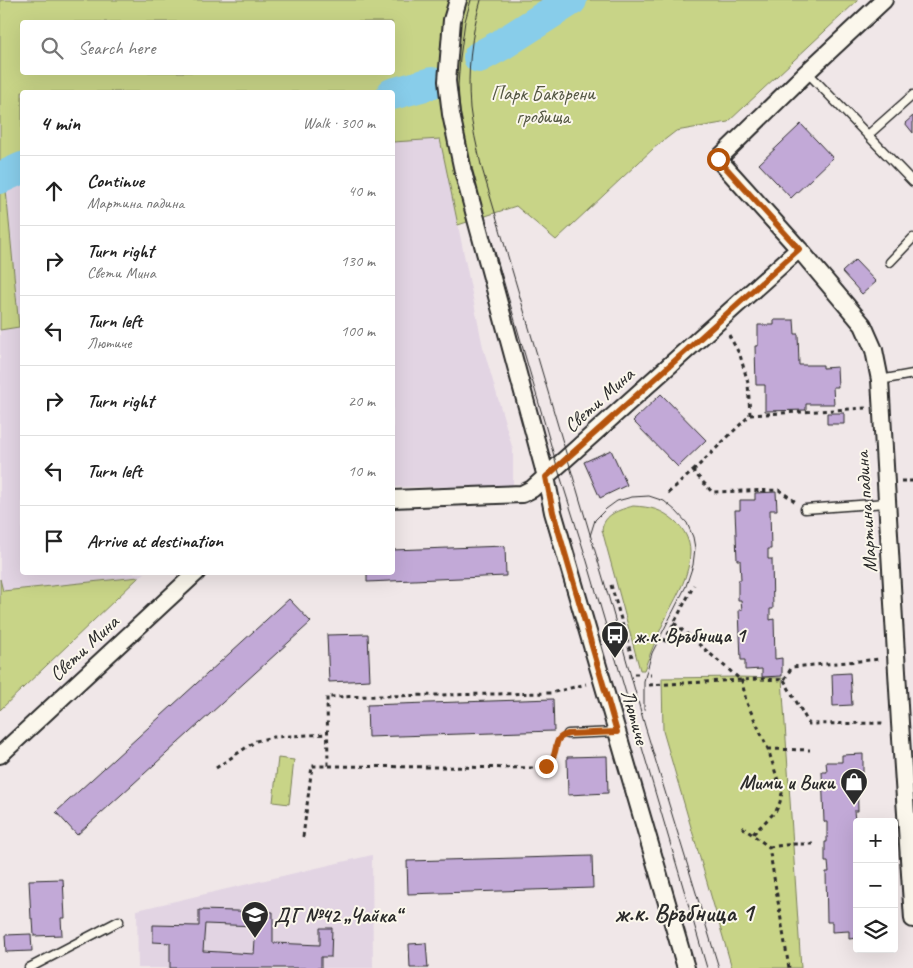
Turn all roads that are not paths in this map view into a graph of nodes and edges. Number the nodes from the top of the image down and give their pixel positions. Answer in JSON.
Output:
{"nodes":[{"id":1,"x":458,"y":0,"type":"edge"},
{"id":2,"x":884,"y":0,"type":"edge"},
{"id":3,"x":807,"y":72,"type":"junction"},
{"id":4,"x":913,"y":95,"type":"edge"},
{"id":5,"x":868,"y":136,"type":"junction"},
{"id":6,"x":913,"y":182,"type":"edge"},
{"id":7,"x":913,"y":238,"type":"edge"},
{"id":8,"x":799,"y":249,"type":"junction"},
{"id":9,"x":890,"y":262,"type":"dead end"},
{"id":10,"x":913,"y":374,"type":"edge"},
{"id":11,"x":880,"y":380,"type":"junction"},
{"id":12,"x":546,"y":477,"type":"junction"},
{"id":13,"x":395,"y":499,"type":"edge"},
{"id":14,"x":886,"y":503,"type":"junction"},
{"id":15,"x":805,"y":509,"type":"road end"},
{"id":16,"x":195,"y":575,"type":"edge"},
{"id":17,"x":617,"y":732,"type":"junction"},
{"id":18,"x":568,"y":734,"type":"road end"},
{"id":19,"x":0,"y":755,"type":"edge"},
{"id":20,"x":913,"y":919,"type":"edge"},
{"id":21,"x":118,"y":921,"type":"dead end"},
{"id":22,"x":29,"y":968,"type":"edge"},
{"id":23,"x":686,"y":968,"type":"edge"}],
"edges":[{"from":1,"to":12,"type":"street","name":"Лютиче"},
{"from":2,"to":3,"type":"street"},
{"from":3,"to":5,"type":"lane"},
{"from":3,"to":8,"type":"street","name":"Мартина падина"},
{"from":4,"to":5,"type":"lane"},
{"from":5,"to":6,"type":"lane"},
{"from":7,"to":9,"type":"lane"},
{"from":8,"to":11,"type":"street","name":"Мартина падина"},
{"from":8,"to":12,"type":"street","name":"Свети Мина"},
{"from":10,"to":11,"type":"lane"},
{"from":11,"to":14,"type":"street","name":"Мартина падина"},
{"from":12,"to":13,"type":"street","name":"Свети Мина"},
{"from":12,"to":17,"type":"street","name":"Лютиче"},
{"from":14,"to":15,"type":"lane"},
{"from":14,"to":20,"type":"street","name":"Мартина падина"},
{"from":16,"to":19,"type":"street","name":"Свети Мина"},
{"from":17,"to":18,"type":"lane"},
{"from":17,"to":23,"type":"street","name":"Лютиче"},
{"from":21,"to":22,"type":"lane"}]}
